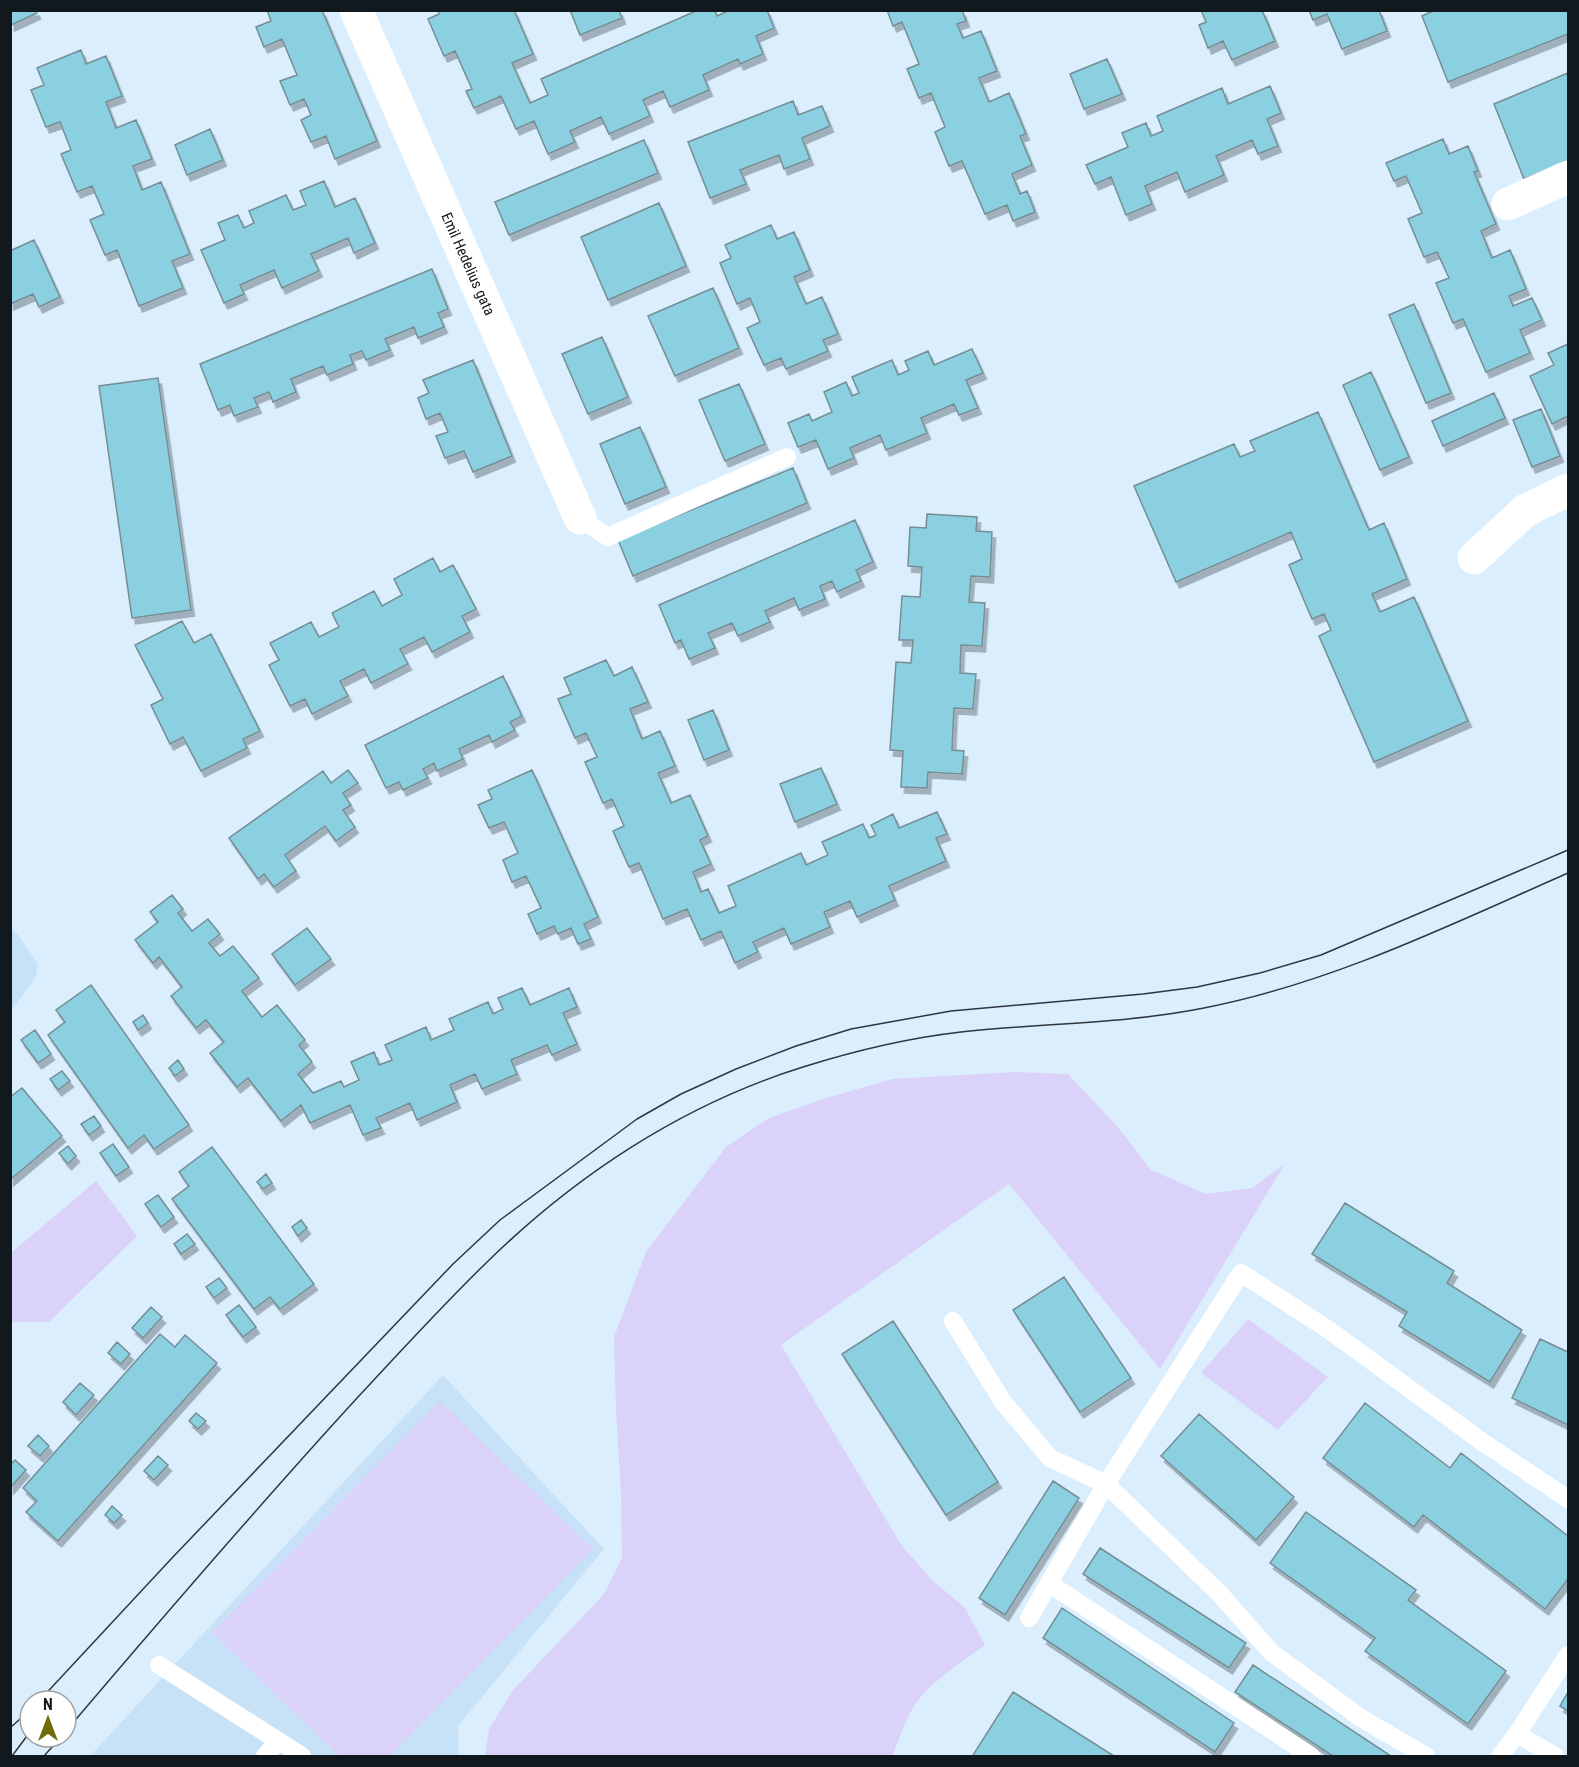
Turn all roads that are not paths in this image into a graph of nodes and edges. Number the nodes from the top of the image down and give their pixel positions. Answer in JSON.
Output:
{"nodes":[{"id":1,"x":356,"y":10,"type":"edge"},
{"id":2,"x":1569,"y":177,"type":"edge"},
{"id":3,"x":1508,"y":204,"type":"dead end"},
{"id":4,"x":787,"y":457,"type":"dead end"},
{"id":5,"x":1569,"y":490,"type":"edge"},
{"id":6,"x":580,"y":518,"type":"joint"},
{"id":7,"x":1474,"y":558,"type":"dead end"},
{"id":8,"x":953,"y":1321,"type":"dead end"},
{"id":9,"x":1106,"y":1484,"type":"junction"},
{"id":10,"x":1569,"y":1498,"type":"edge"},
{"id":11,"x":1050,"y":1584,"type":"junction"},
{"id":12,"x":1029,"y":1618,"type":"dead end"},
{"id":13,"x":1569,"y":1655,"type":"edge"},
{"id":14,"x":159,"y":1665,"type":"dead end"},
{"id":15,"x":1517,"y":1734,"type":"junction"},
{"id":16,"x":278,"y":1741,"type":"junction"},
{"id":17,"x":266,"y":1756,"type":"edge"},
{"id":18,"x":302,"y":1756,"type":"edge"},
{"id":19,"x":1311,"y":1756,"type":"edge"},
{"id":20,"x":1426,"y":1756,"type":"edge"},
{"id":21,"x":1500,"y":1756,"type":"edge"},
{"id":22,"x":1555,"y":1756,"type":"edge"}],
"edges":[{"from":1,"to":6,"type":"street","name":"Emil Hedelius gata"},
{"from":2,"to":3,"type":"street"},
{"from":4,"to":6,"type":"lane"},
{"from":5,"to":7,"type":"street"},
{"from":8,"to":9,"type":"lane"},
{"from":9,"to":10,"type":"lane"},
{"from":9,"to":11,"type":"lane"},
{"from":9,"to":20,"type":"lane"},
{"from":11,"to":12,"type":"lane"},
{"from":11,"to":19,"type":"lane"},
{"from":13,"to":15,"type":"lane"},
{"from":14,"to":16,"type":"lane"},
{"from":15,"to":21,"type":"lane"},
{"from":15,"to":22,"type":"lane"},
{"from":16,"to":17,"type":"lane"},
{"from":16,"to":18,"type":"lane"}]}
